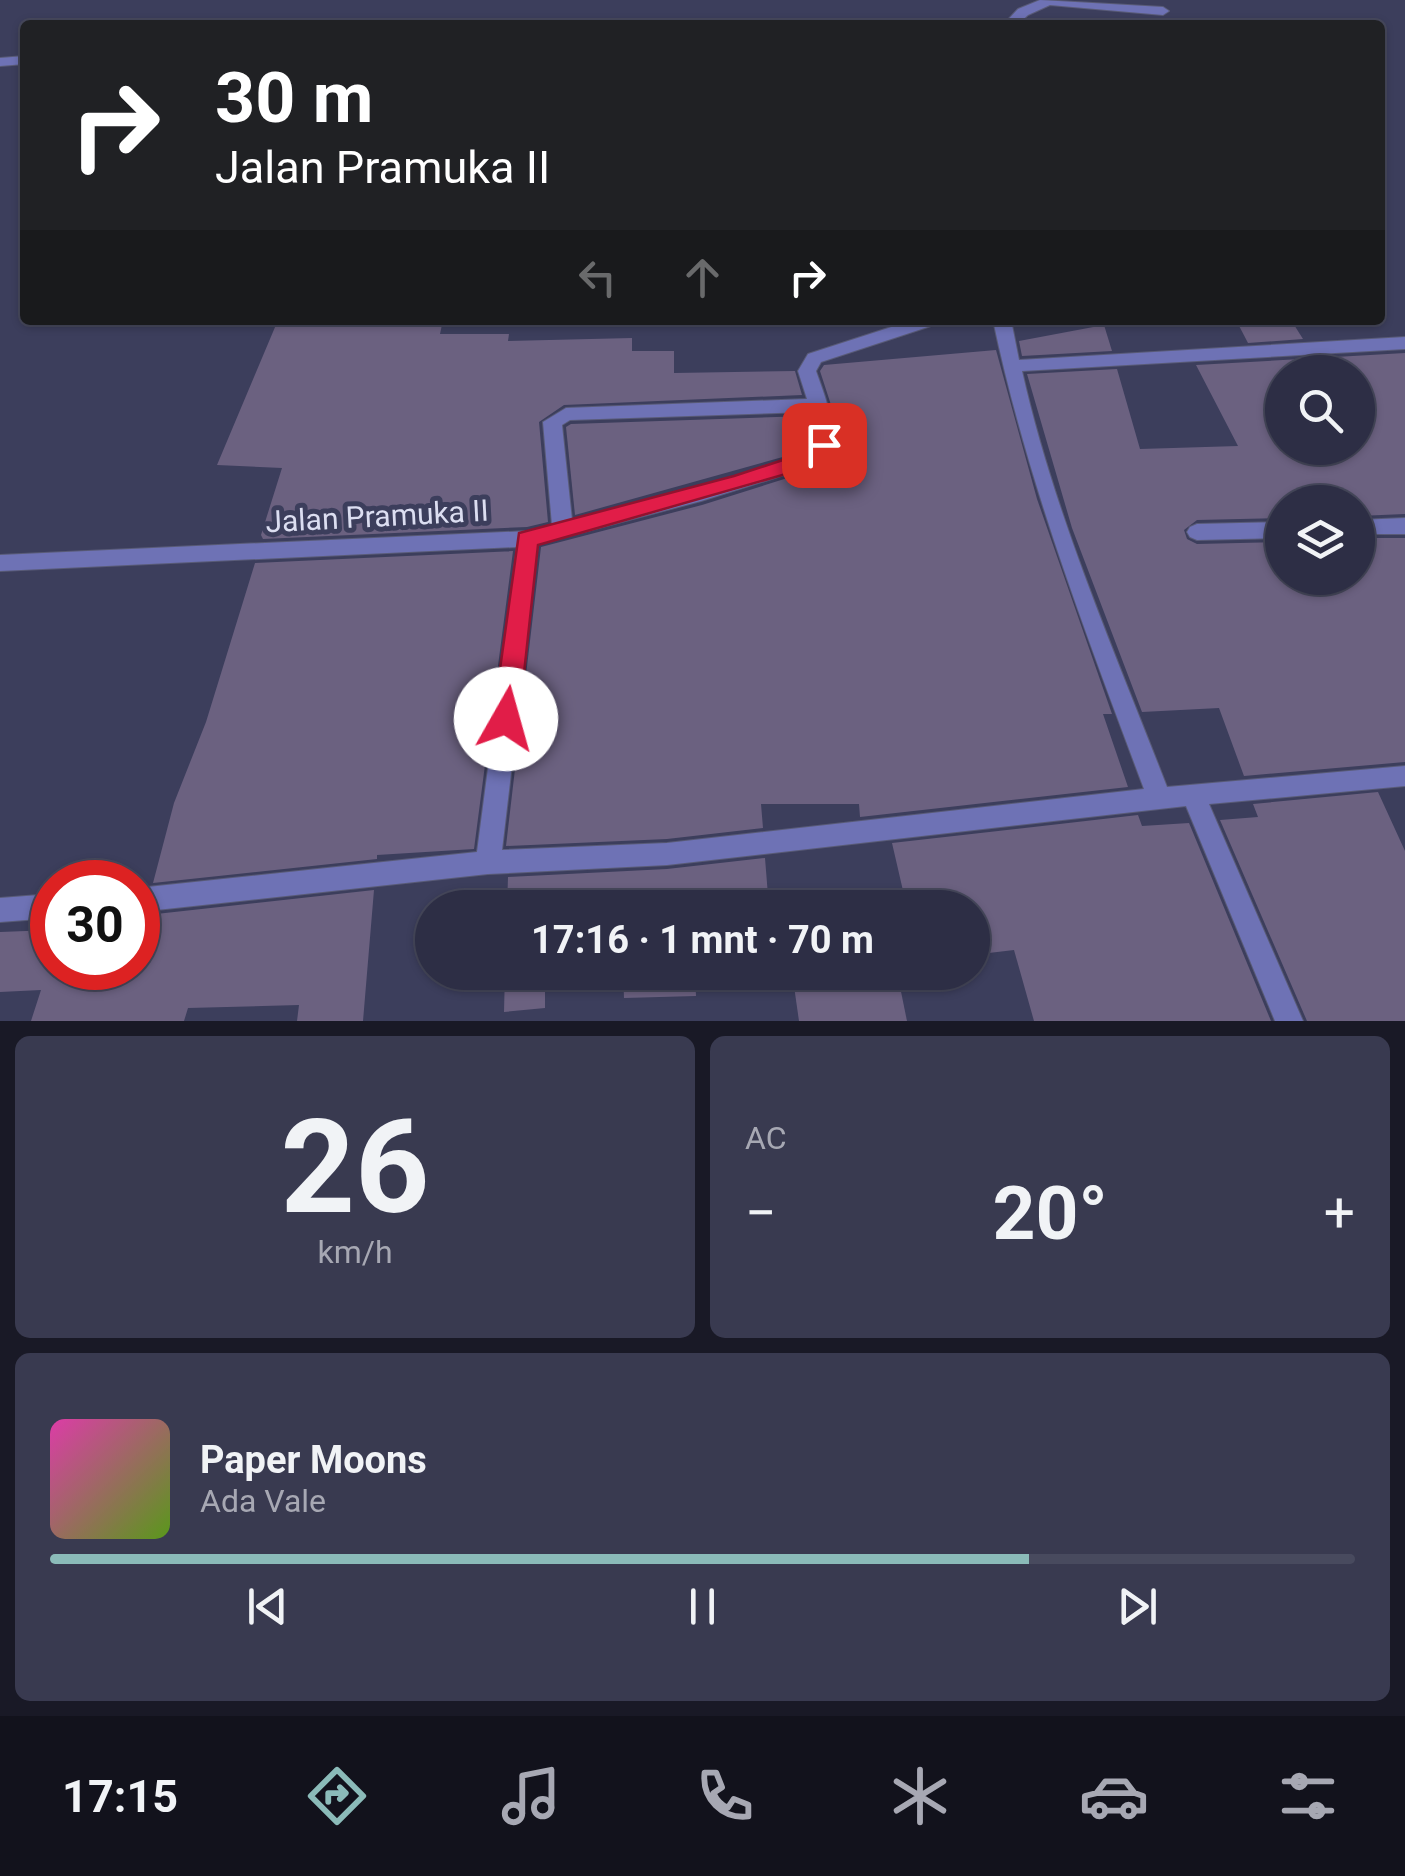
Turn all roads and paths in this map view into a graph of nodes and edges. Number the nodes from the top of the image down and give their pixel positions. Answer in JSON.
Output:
{"nodes":[{"id":1,"x":1163,"y":12,"type":"edge"},
{"id":2,"x":1015,"y":20,"type":"edge"},
{"id":3,"x":916,"y":325,"type":"edge"},
{"id":4,"x":1003,"y":325,"type":"edge"},
{"id":5,"x":1405,"y":343,"type":"edge"},
{"id":6,"x":1010,"y":366,"type":"junction"},
{"id":7,"x":818,"y":405,"type":"junction"},
{"id":8,"x":1405,"y":526,"type":"edge"},
{"id":9,"x":1375,"y":527,"type":"edge"},
{"id":10,"x":563,"y":530,"type":"junction"},
{"id":11,"x":1265,"y":530,"type":"edge"},
{"id":12,"x":1197,"y":532,"type":"dead end"},
{"id":13,"x":528,"y":539,"type":"junction"},
{"id":14,"x":0,"y":564,"type":"edge"},
{"id":15,"x":1405,"y":776,"type":"edge"},
{"id":16,"x":1193,"y":795,"type":"junction"},
{"id":17,"x":1159,"y":798,"type":"junction"},
{"id":18,"x":488,"y":862,"type":"junction"},
{"id":19,"x":160,"y":898,"type":"edge"},
{"id":20,"x":30,"y":908,"type":"edge"},
{"id":21,"x":0,"y":910,"type":"edge"},
{"id":22,"x":1289,"y":1021,"type":"edge"}],
"edges":[{"from":1,"to":2,"type":"street"},
{"from":3,"to":7,"type":"street","name":"Jalan Pramuka II"},
{"from":4,"to":6,"type":"street"},
{"from":5,"to":6,"type":"street"},
{"from":6,"to":17,"type":"street"},
{"from":7,"to":10,"type":"street","name":"Jalan Pramuka II"},
{"from":7,"to":10,"type":"street"},
{"from":8,"to":9,"type":"street"},
{"from":10,"to":13,"type":"street","name":"Jalan Pramuka II"},
{"from":11,"to":12,"type":"street"},
{"from":13,"to":14,"type":"street","name":"Jalan Pramuka II"},
{"from":13,"to":18,"type":"street"},
{"from":15,"to":16,"type":"street"},
{"from":16,"to":17,"type":"street"},
{"from":16,"to":22,"type":"street"},
{"from":17,"to":18,"type":"street"},
{"from":18,"to":19,"type":"street"},
{"from":20,"to":21,"type":"street"}]}
